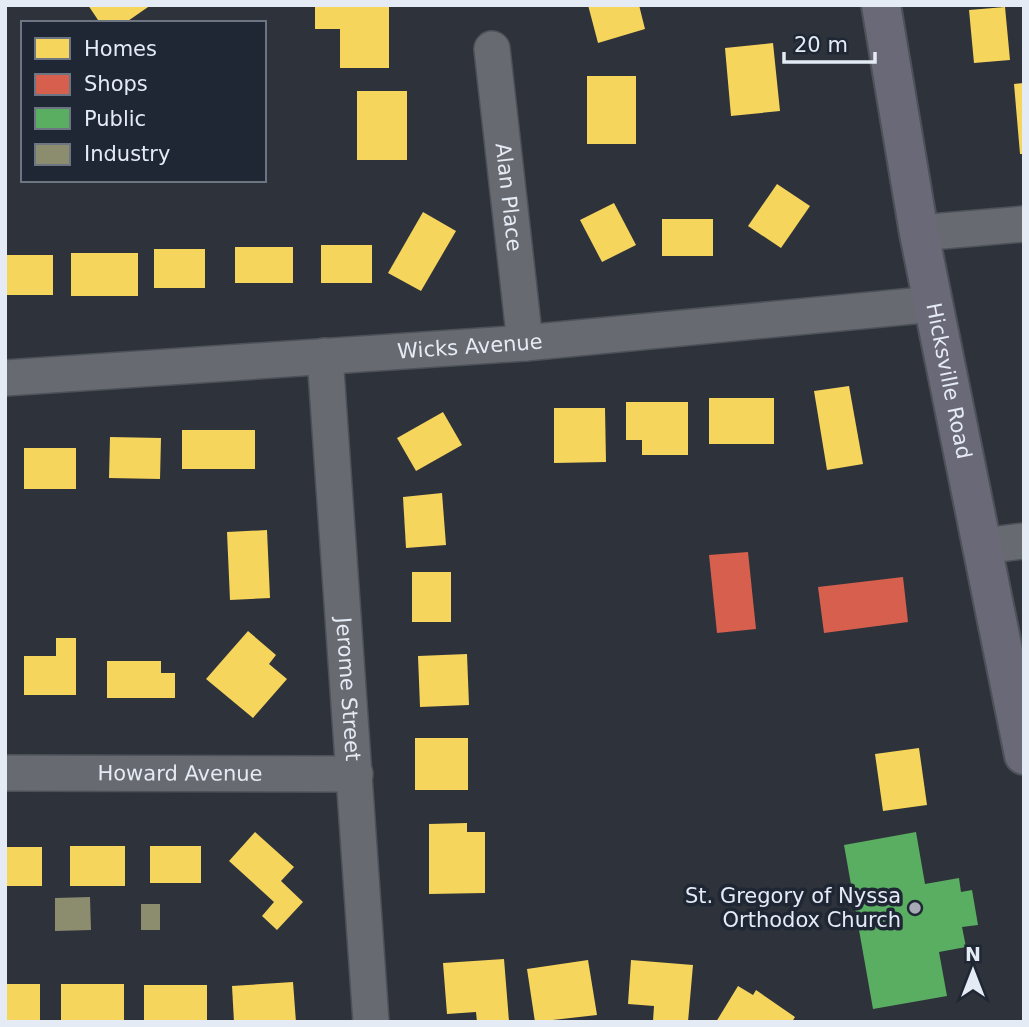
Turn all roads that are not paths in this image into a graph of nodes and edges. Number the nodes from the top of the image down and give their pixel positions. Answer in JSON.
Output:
{"nodes":[{"id":1,"x":881,"y":5,"type":"edge"},
{"id":2,"x":492,"y":49,"type":"dead end"},
{"id":3,"x":1024,"y":224,"type":"edge"},
{"id":4,"x":919,"y":233,"type":"junction"},
{"id":5,"x":934,"y":304,"type":"junction"},
{"id":6,"x":525,"y":343,"type":"junction"},
{"id":7,"x":325,"y":356,"type":"junction"},
{"id":8,"x":5,"y":378,"type":"edge"},
{"id":9,"x":1024,"y":541,"type":"edge"},
{"id":10,"x":983,"y":546,"type":"junction"},
{"id":11,"x":1024,"y":755,"type":"edge"},
{"id":12,"x":5,"y":773,"type":"edge"},
{"id":13,"x":355,"y":774,"type":"junction"},
{"id":14,"x":371,"y":1022,"type":"edge"}],
"edges":[{"from":1,"to":4,"type":"main road","name":"Hicksville Road"},
{"from":2,"to":6,"type":"street","name":"Alan Place"},
{"from":3,"to":4,"type":"street"},
{"from":4,"to":5,"type":"main road","name":"Hicksville Road"},
{"from":5,"to":6,"type":"street","name":"Wicks Avenue"},
{"from":5,"to":10,"type":"main road","name":"Hicksville Road"},
{"from":6,"to":7,"type":"street","name":"Wicks Avenue"},
{"from":7,"to":8,"type":"street","name":"Wicks Avenue"},
{"from":7,"to":13,"type":"street","name":"Jerome Street"},
{"from":9,"to":10,"type":"street"},
{"from":10,"to":11,"type":"main road","name":"Hicksville Road"},
{"from":12,"to":13,"type":"street","name":"Howard Avenue"},
{"from":13,"to":14,"type":"street","name":"Jerome Street"}]}
